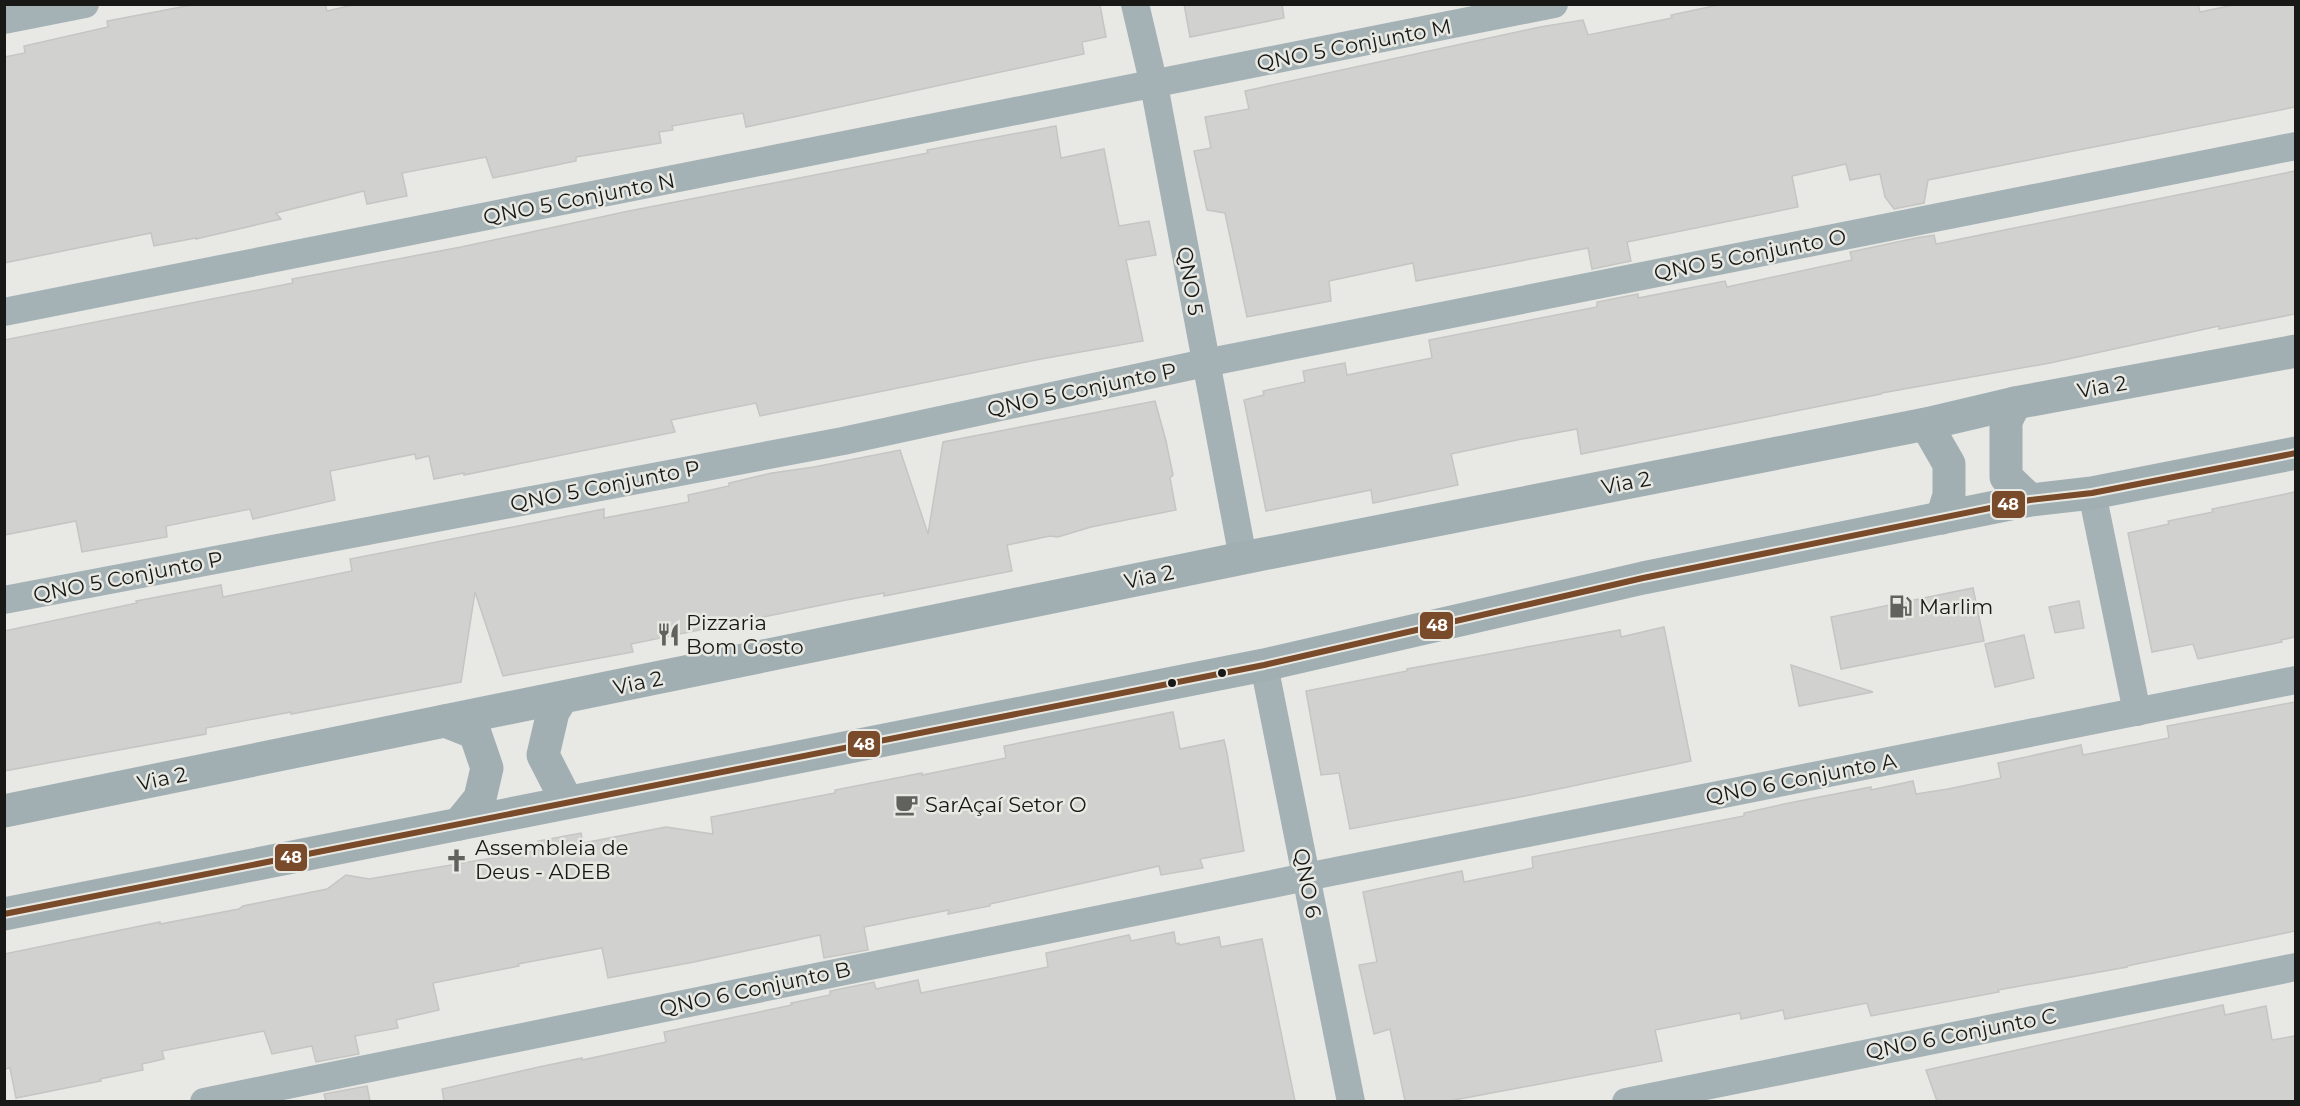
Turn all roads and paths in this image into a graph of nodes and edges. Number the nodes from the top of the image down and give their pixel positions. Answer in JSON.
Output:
{"nodes":[{"id":1,"x":85,"y":4,"type":"edge"},
{"id":2,"x":1135,"y":4,"type":"edge"},
{"id":3,"x":1554,"y":4,"type":"edge"},
{"id":4,"x":4,"y":20,"type":"edge"},
{"id":5,"x":1154,"y":85,"type":"junction"},
{"id":6,"x":2295,"y":146,"type":"edge"},
{"id":7,"x":4,"y":312,"type":"edge"},
{"id":8,"x":2295,"y":351,"type":"edge"},
{"id":9,"x":1205,"y":363,"type":"junction"},
{"id":10,"x":2015,"y":403,"type":"junction"},
{"id":11,"x":1926,"y":424,"type":"junction"},
{"id":12,"x":2295,"y":453,"type":"edge"},
{"id":13,"x":2092,"y":493,"type":"junction"},
{"id":14,"x":2031,"y":500,"type":"junction"},
{"id":15,"x":1942,"y":518,"type":"junction"},
{"id":16,"x":1243,"y":558,"type":"junction"},
{"id":17,"x":4,"y":600,"type":"edge"},
{"id":18,"x":1264,"y":665,"type":"junction"},
{"id":19,"x":2295,"y":680,"type":"edge"},
{"id":20,"x":561,"y":699,"type":"junction"},
{"id":21,"x":2137,"y":712,"type":"junction"},
{"id":22,"x":445,"y":721,"type":"junction"},
{"id":23,"x":567,"y":802,"type":"junction"},
{"id":24,"x":4,"y":811,"type":"edge"},
{"id":25,"x":459,"y":824,"type":"junction"},
{"id":26,"x":1306,"y":877,"type":"junction"},
{"id":27,"x":4,"y":914,"type":"edge"},
{"id":28,"x":2295,"y":967,"type":"edge"},
{"id":29,"x":204,"y":1101,"type":"edge"},
{"id":30,"x":1351,"y":1101,"type":"edge"},
{"id":31,"x":1626,"y":1101,"type":"edge"}],
"edges":[{"from":1,"to":4,"type":"street"},
{"from":2,"to":5,"type":"street","name":"QNO 5"},
{"from":3,"to":5,"type":"street","name":"QNO 5 Conjunto M"},
{"from":5,"to":7,"type":"street","name":"QNO 5 Conjunto N"},
{"from":5,"to":9,"type":"street","name":"QNO 5"},
{"from":6,"to":9,"type":"street","name":"QNO 5 Conjunto O"},
{"from":8,"to":10,"type":"main road","name":"Via 2"},
{"from":9,"to":16,"type":"street","name":"QNO 5"},
{"from":9,"to":17,"type":"street","name":"QNO 5 Conjunto P"},
{"from":10,"to":11,"type":"main road","name":"Via 2"},
{"from":10,"to":14,"type":"main road"},
{"from":11,"to":15,"type":"main road"},
{"from":11,"to":16,"type":"main road","name":"Via 2"},
{"from":12,"to":13,"type":"main road"},
{"from":13,"to":14,"type":"main road"},
{"from":13,"to":21,"type":"street"},
{"from":14,"to":15,"type":"main road"},
{"from":15,"to":18,"type":"main road"},
{"from":16,"to":20,"type":"main road","name":"Via 2"},
{"from":18,"to":23,"type":"main road"},
{"from":18,"to":26,"type":"street","name":"QNO 6"},
{"from":19,"to":21,"type":"street","name":"QNO 6 Conjunto A"},
{"from":20,"to":22,"type":"main road","name":"Via 2"},
{"from":20,"to":23,"type":"main road"},
{"from":21,"to":26,"type":"street","name":"QNO 6 Conjunto A"},
{"from":22,"to":24,"type":"main road","name":"Via 2"},
{"from":22,"to":25,"type":"main road"},
{"from":23,"to":25,"type":"main road"},
{"from":25,"to":27,"type":"main road"},
{"from":26,"to":29,"type":"street","name":"QNO 6 Conjunto B"},
{"from":26,"to":30,"type":"street","name":"QNO 6"},
{"from":28,"to":31,"type":"street","name":"QNO 6 Conjunto C"}]}
